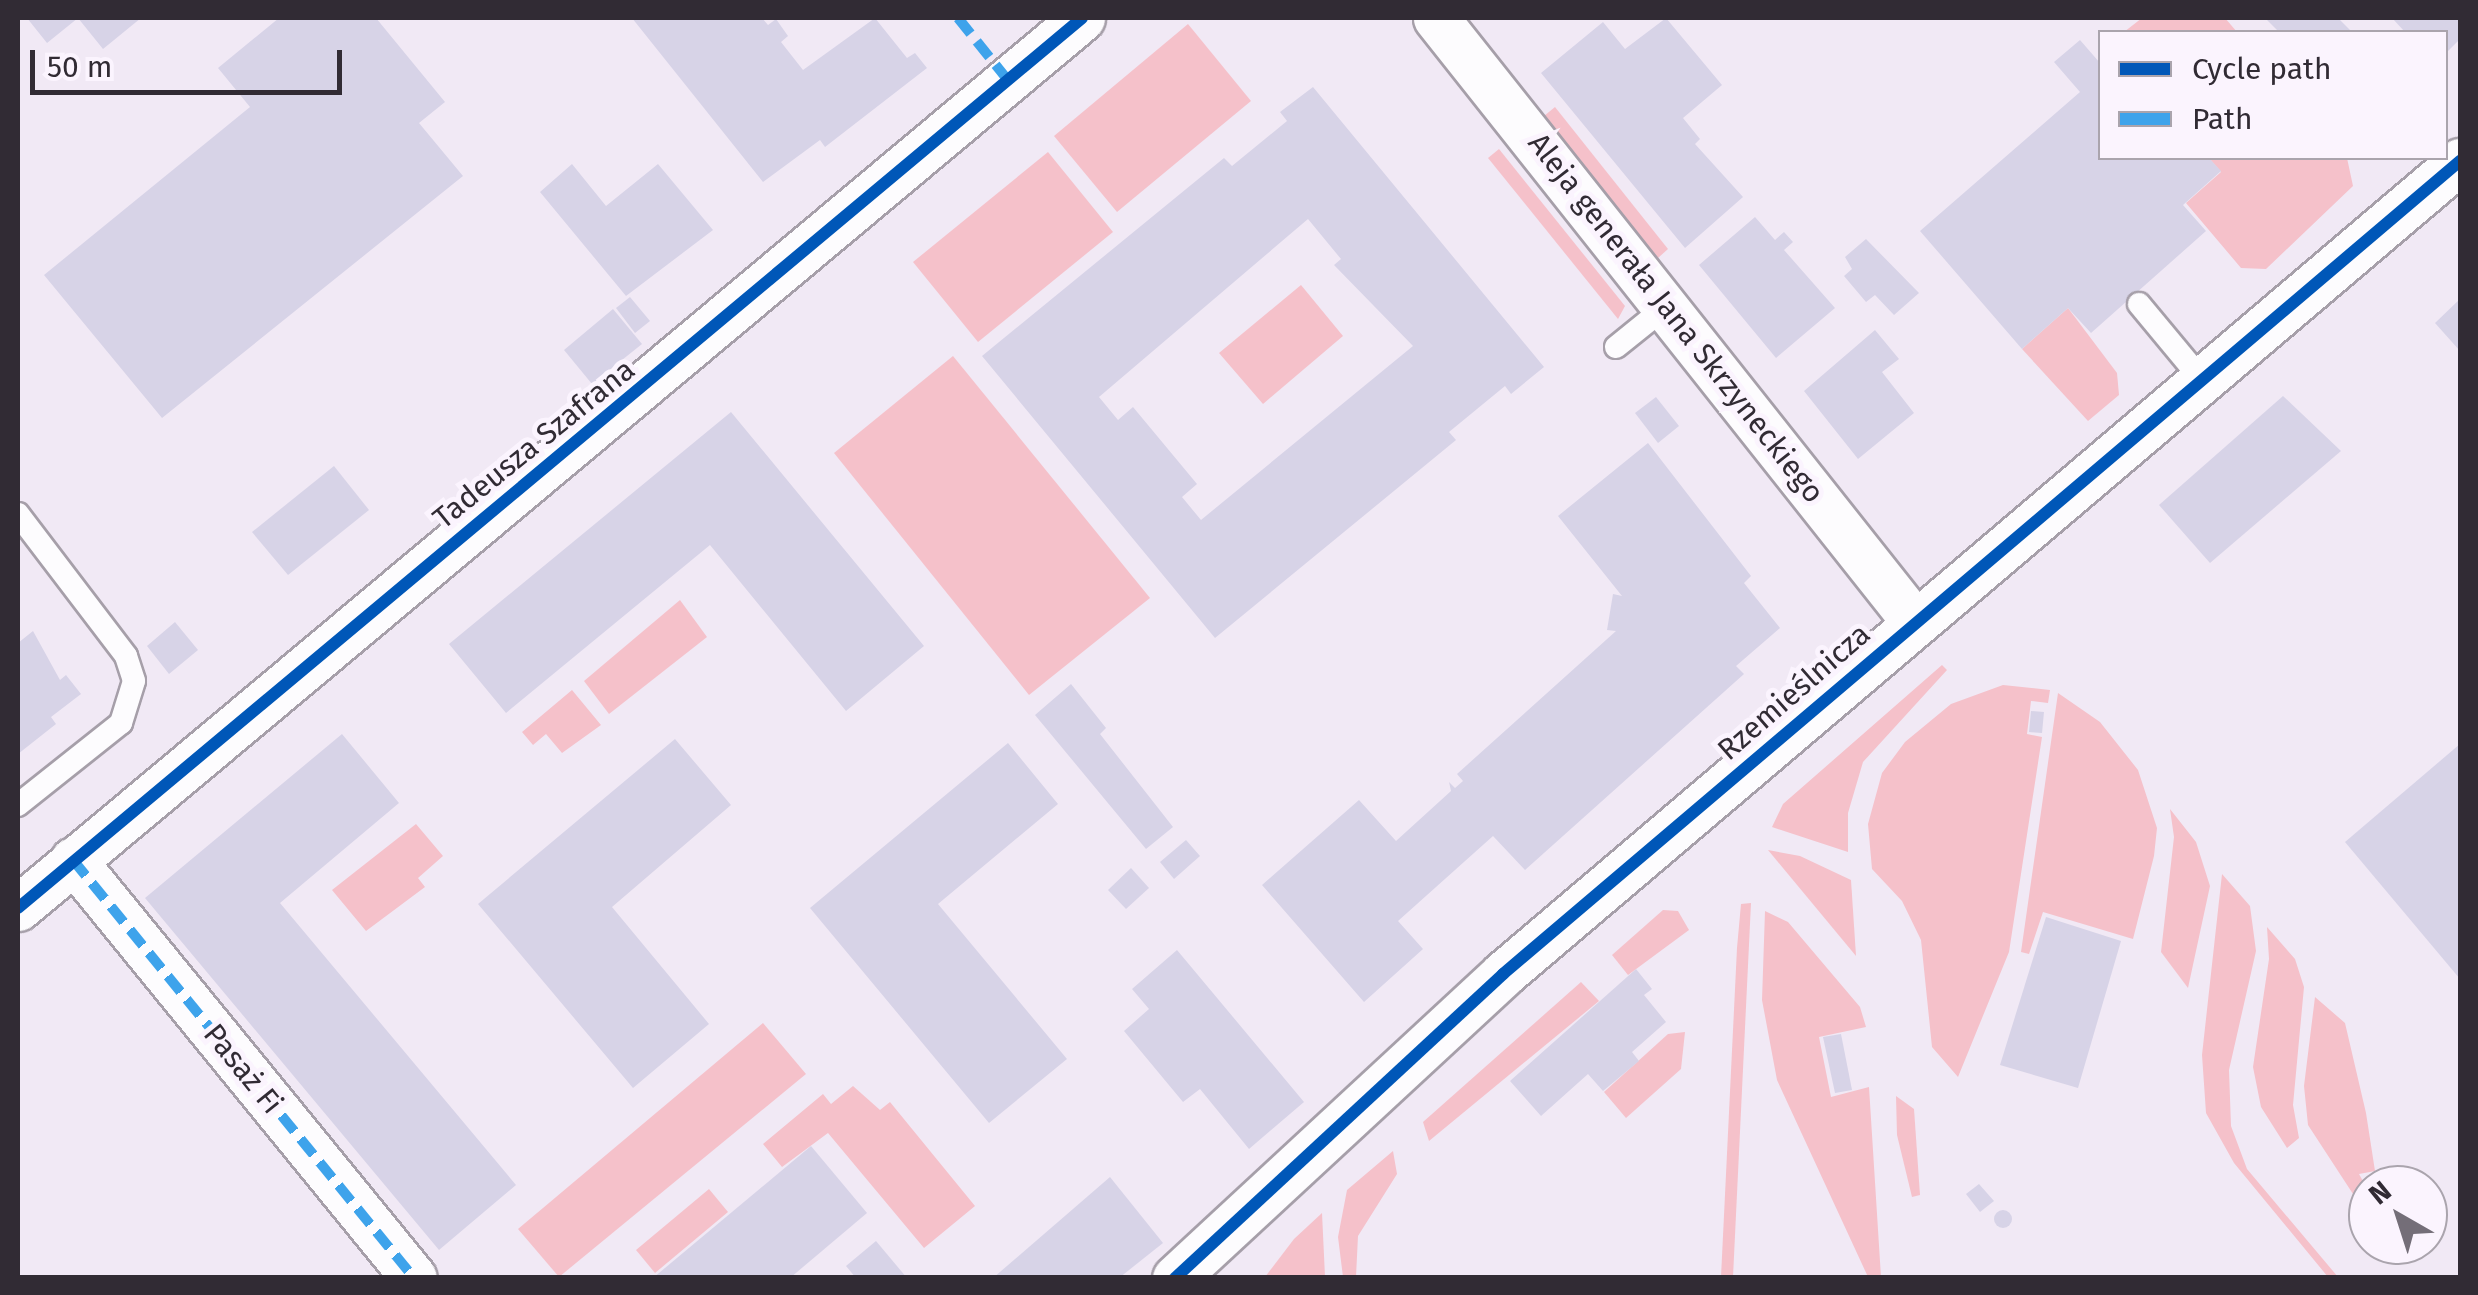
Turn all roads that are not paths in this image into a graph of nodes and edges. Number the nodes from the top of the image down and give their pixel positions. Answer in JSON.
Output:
{"nodes":[{"id":1,"x":1082,"y":18,"type":"edge"},
{"id":2,"x":1436,"y":18,"type":"edge"},
{"id":3,"x":2460,"y":162,"type":"edge"},
{"id":4,"x":2139,"y":304,"type":"dead end"},
{"id":5,"x":1668,"y":305,"type":"junction"},
{"id":6,"x":1616,"y":346,"type":"dead end"},
{"id":7,"x":2202,"y":380,"type":"junction"},
{"id":8,"x":18,"y":514,"type":"edge"},
{"id":9,"x":1914,"y":621,"type":"junction"},
{"id":10,"x":18,"y":805,"type":"edge"},
{"id":11,"x":73,"y":860,"type":"junction"},
{"id":12,"x":18,"y":908,"type":"edge"},
{"id":13,"x":414,"y":1278,"type":"edge"},
{"id":14,"x":1175,"y":1278,"type":"edge"}],
"edges":[{"from":1,"to":11,"type":"street","name":"Tadeusza Szafrana"},
{"from":2,"to":5,"type":"street","name":"Aleja generała Jana Skrzyneckiego"},
{"from":3,"to":7,"type":"street","name":"Rzemieślnicza"},
{"from":4,"to":7,"type":"lane"},
{"from":5,"to":6,"type":"lane"},
{"from":5,"to":9,"type":"street","name":"Aleja generała Jana Skrzyneckiego"},
{"from":7,"to":9,"type":"street","name":"Rzemieślnicza"},
{"from":8,"to":10,"type":"lane"},
{"from":9,"to":14,"type":"street","name":"Rzemieślnicza"},
{"from":11,"to":12,"type":"street","name":"Tadeusza Szafrana"},
{"from":11,"to":13,"type":"street","name":"Pasaż Fi"}]}
